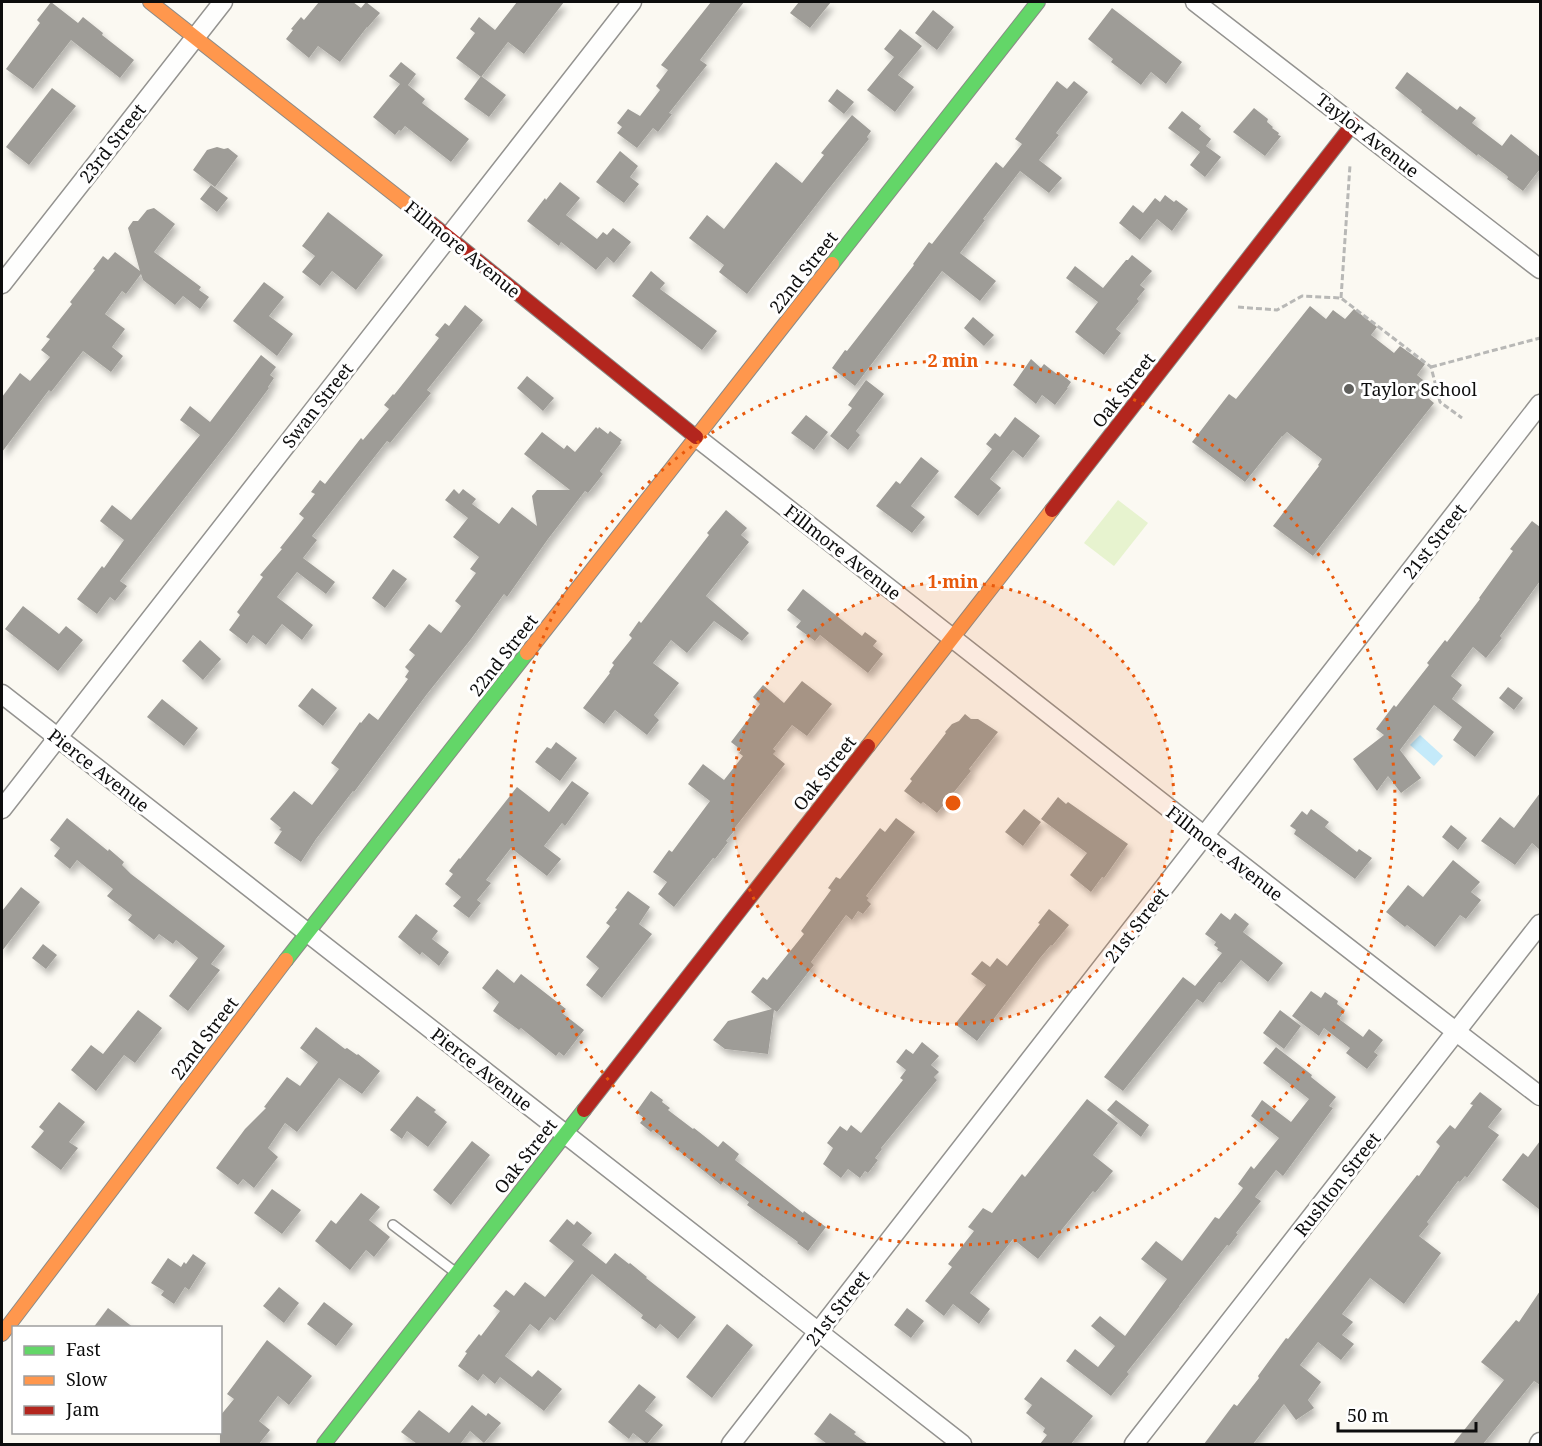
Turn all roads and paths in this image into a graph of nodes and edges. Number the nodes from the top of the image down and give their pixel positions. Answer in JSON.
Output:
{"nodes":[{"id":1,"x":150,"y":2,"type":"edge"},
{"id":2,"x":223,"y":2,"type":"edge"},
{"id":3,"x":632,"y":2,"type":"edge"},
{"id":4,"x":1038,"y":2,"type":"edge"},
{"id":5,"x":1195,"y":2,"type":"edge"},
{"id":6,"x":194,"y":38,"type":"junction"},
{"id":7,"x":1353,"y":124,"type":"junction"},
{"id":8,"x":1351,"y":159,"type":"dead end"},
{"id":9,"x":448,"y":237,"type":"junction"},
{"id":10,"x":1540,"y":269,"type":"edge"},
{"id":11,"x":2,"y":284,"type":"edge"},
{"id":12,"x":1341,"y":298,"type":"junction"},
{"id":13,"x":1212,"y":305,"type":"junction"},
{"id":14,"x":1540,"y":338,"type":"edge"},
{"id":15,"x":1431,"y":367,"type":"junction"},
{"id":16,"x":1540,"y":405,"type":"edge"},
{"id":17,"x":1462,"y":418,"type":"dead end"},
{"id":18,"x":696,"y":437,"type":"junction"},
{"id":19,"x":953,"y":638,"type":"junction"},
{"id":20,"x":2,"y":694,"type":"edge"},
{"id":21,"x":57,"y":737,"type":"junction"},
{"id":22,"x":2,"y":809,"type":"edge"},
{"id":23,"x":1204,"y":837,"type":"junction"},
{"id":24,"x":1540,"y":924,"type":"edge"},
{"id":25,"x":307,"y":933,"type":"junction"},
{"id":26,"x":1456,"y":1032,"type":"junction"},
{"id":27,"x":1540,"y":1096,"type":"edge"},
{"id":28,"x":565,"y":1135,"type":"junction"},
{"id":29,"x":393,"y":1225,"type":"dead end"},
{"id":30,"x":457,"y":1274,"type":"junction"},
{"id":31,"x":818,"y":1332,"type":"junction"},
{"id":32,"x":2,"y":1334,"type":"edge"},
{"id":33,"x":324,"y":1444,"type":"edge"},
{"id":34,"x":731,"y":1444,"type":"edge"},
{"id":35,"x":962,"y":1444,"type":"edge"},
{"id":36,"x":1134,"y":1444,"type":"edge"}],
"edges":[{"from":1,"to":6,"type":"street","name":"Fillmore Avenue"},
{"from":2,"to":6,"type":"street","name":"23rd Street"},
{"from":3,"to":9,"type":"street","name":"Swan Street"},
{"from":4,"to":18,"type":"street","name":"22nd Street"},
{"from":5,"to":7,"type":"street","name":"Taylor Avenue"},
{"from":6,"to":9,"type":"street","name":"Fillmore Avenue"},
{"from":6,"to":11,"type":"street","name":"23rd Street"},
{"from":7,"to":10,"type":"street","name":"Taylor Avenue"},
{"from":7,"to":13,"type":"street","name":"Oak Street"},
{"from":8,"to":12,"type":"path"},
{"from":9,"to":18,"type":"street","name":"Fillmore Avenue"},
{"from":9,"to":21,"type":"street","name":"Swan Street"},
{"from":12,"to":13,"type":"path"},
{"from":12,"to":15,"type":"path"},
{"from":13,"to":19,"type":"street","name":"Oak Street"},
{"from":14,"to":15,"type":"path"},
{"from":15,"to":17,"type":"path"},
{"from":16,"to":23,"type":"street","name":"21st Street"},
{"from":18,"to":19,"type":"street","name":"Fillmore Avenue"},
{"from":18,"to":25,"type":"street","name":"22nd Street"},
{"from":19,"to":23,"type":"street","name":"Fillmore Avenue"},
{"from":19,"to":28,"type":"street","name":"Oak Street"},
{"from":20,"to":21,"type":"street","name":"Pierce Avenue"},
{"from":21,"to":22,"type":"street","name":"Swan Street"},
{"from":21,"to":25,"type":"street","name":"Pierce Avenue"},
{"from":23,"to":26,"type":"street","name":"Fillmore Avenue"},
{"from":23,"to":31,"type":"street","name":"21st Street"},
{"from":24,"to":26,"type":"street","name":"Rushton Street"},
{"from":25,"to":28,"type":"street","name":"Pierce Avenue"},
{"from":25,"to":32,"type":"street","name":"22nd Street"},
{"from":26,"to":27,"type":"street","name":"Fillmore Avenue"},
{"from":26,"to":36,"type":"street","name":"Rushton Street"},
{"from":28,"to":30,"type":"street","name":"Oak Street"},
{"from":28,"to":31,"type":"street","name":"Pierce Avenue"},
{"from":29,"to":30,"type":"lane"},
{"from":30,"to":33,"type":"street","name":"Oak Street"},
{"from":31,"to":34,"type":"street","name":"21st Street"},
{"from":31,"to":35,"type":"street","name":"Pierce Avenue"}]}
